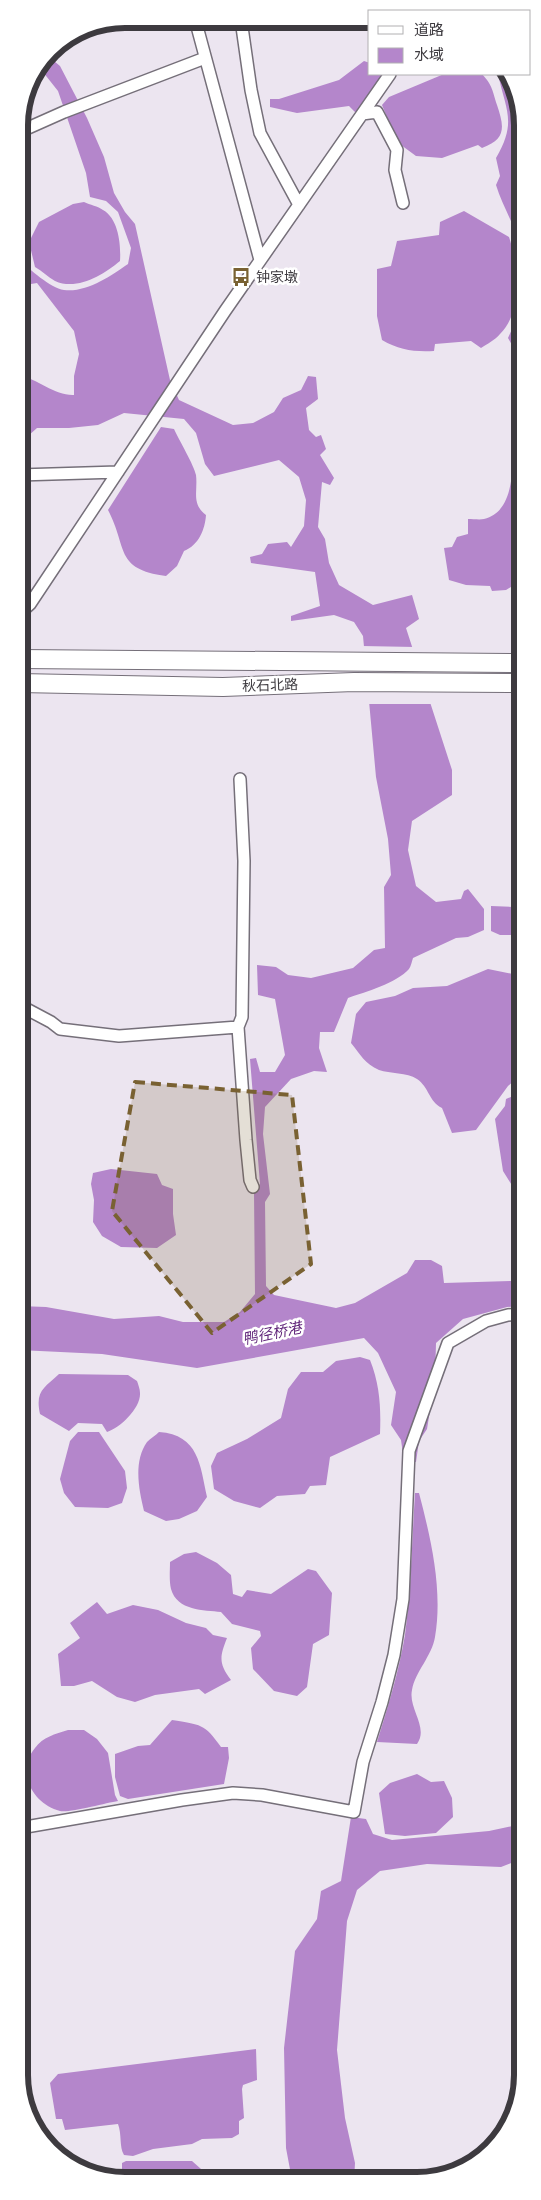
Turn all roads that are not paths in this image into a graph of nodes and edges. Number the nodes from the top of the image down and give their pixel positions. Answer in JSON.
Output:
{"nodes":[{"id":1,"x":197,"y":28,"type":"edge"},
{"id":2,"x":242,"y":28,"type":"edge"},
{"id":3,"x":205,"y":58,"type":"junction"},
{"id":4,"x":389,"y":75,"type":"edge"},
{"id":5,"x":362,"y":114,"type":"junction"},
{"id":6,"x":28,"y":128,"type":"edge"},
{"id":7,"x":403,"y":203,"type":"dead end"},
{"id":8,"x":299,"y":204,"type":"junction"},
{"id":9,"x":260,"y":260,"type":"junction"},
{"id":10,"x":118,"y":472,"type":"junction"},
{"id":11,"x":28,"y":475,"type":"edge"},
{"id":12,"x":28,"y":606,"type":"edge"},
{"id":13,"x":28,"y":659,"type":"edge"},
{"id":14,"x":514,"y":662,"type":"edge"},
{"id":15,"x":28,"y":683,"type":"edge"},
{"id":16,"x":514,"y":683,"type":"edge"},
{"id":17,"x":240,"y":779,"type":"dead end"},
{"id":18,"x":28,"y":1010,"type":"edge"},
{"id":19,"x":238,"y":1027,"type":"junction"},
{"id":20,"x":253,"y":1187,"type":"dead end"},
{"id":21,"x":513,"y":1315,"type":"edge"},
{"id":22,"x":28,"y":1827,"type":"edge"}],
"edges":[{"from":1,"to":3,"type":"street"},
{"from":2,"to":8,"type":"street"},
{"from":3,"to":6,"type":"street"},
{"from":3,"to":9,"type":"street"},
{"from":4,"to":5,"type":"street"},
{"from":5,"to":7,"type":"street"},
{"from":5,"to":8,"type":"street"},
{"from":8,"to":9,"type":"street"},
{"from":9,"to":10,"type":"street"},
{"from":10,"to":11,"type":"street"},
{"from":10,"to":12,"type":"street"},
{"from":13,"to":14,"type":"main road","name":"秋石北路"},
{"from":15,"to":16,"type":"main road","name":"秋石北路"},
{"from":17,"to":19,"type":"street"},
{"from":18,"to":19,"type":"street"},
{"from":19,"to":20,"type":"street"},
{"from":21,"to":22,"type":"street"}]}
